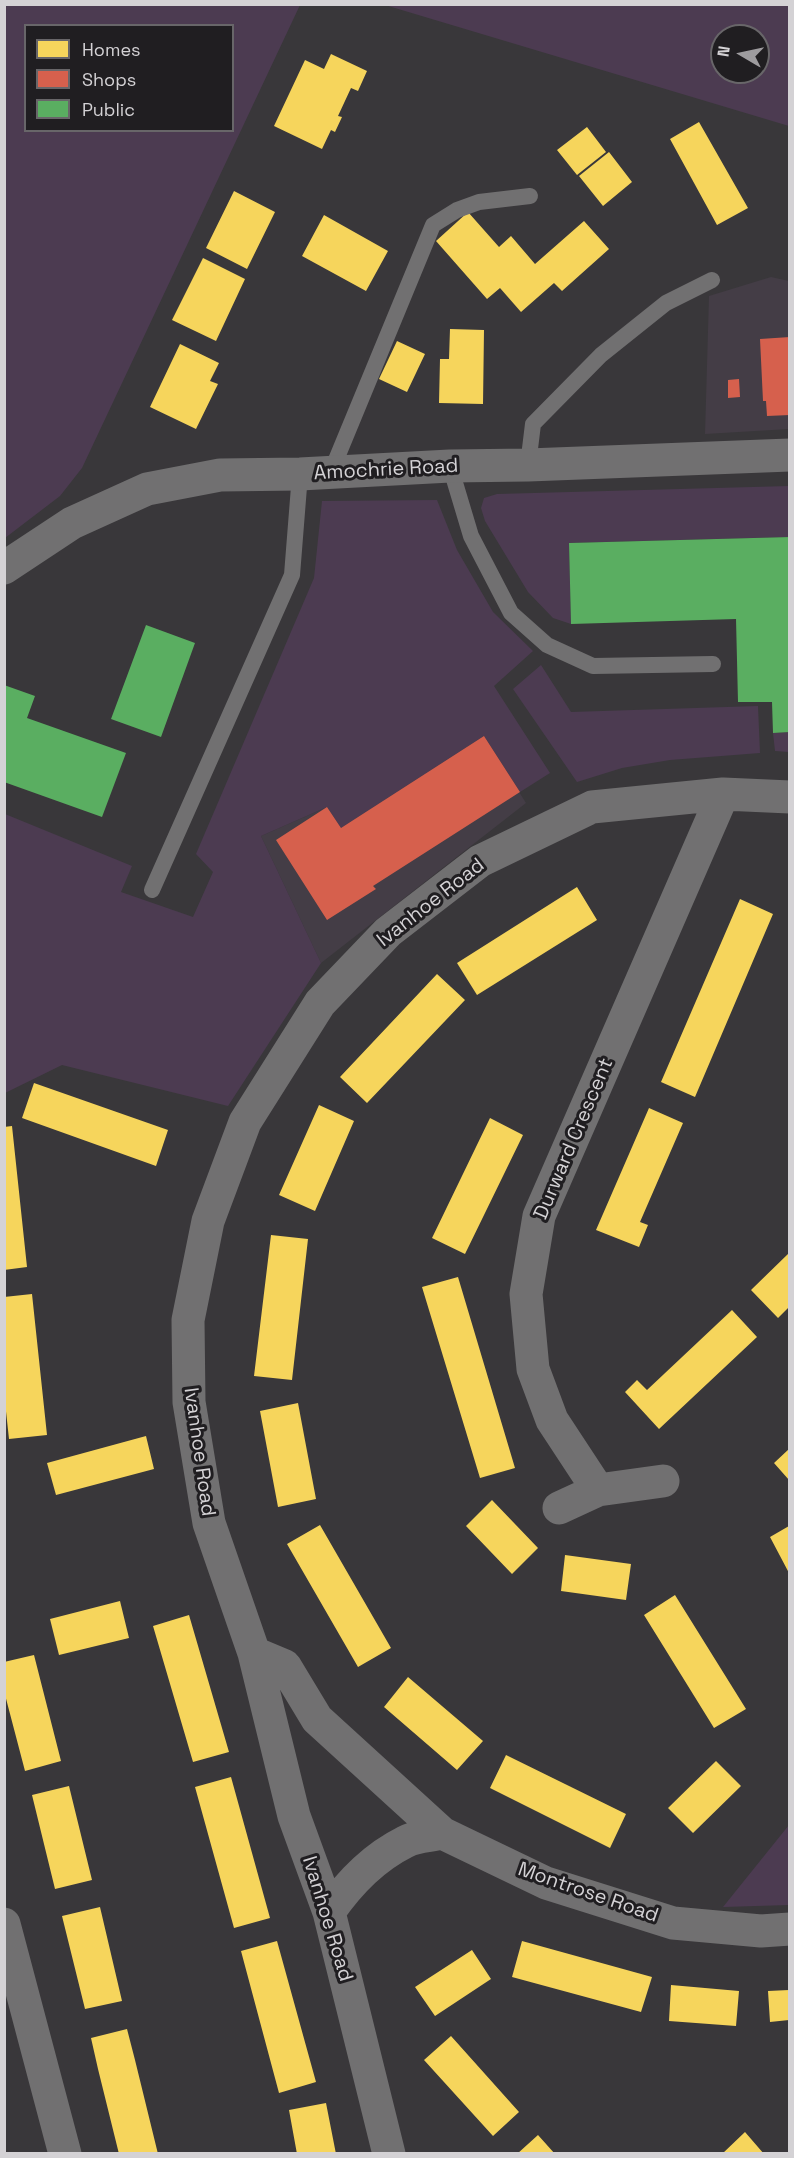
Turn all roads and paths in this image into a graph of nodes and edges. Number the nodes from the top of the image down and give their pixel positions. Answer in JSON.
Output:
{"nodes":[{"id":1,"x":530,"y":196,"type":"dead end"},
{"id":2,"x":712,"y":280,"type":"dead end"},
{"id":3,"x":789,"y":455,"type":"edge"},
{"id":4,"x":528,"y":465,"type":"junction"},
{"id":5,"x":450,"y":466,"type":"junction"},
{"id":6,"x":316,"y":473,"type":"junction"},
{"id":7,"x":4,"y":568,"type":"edge"},
{"id":8,"x":713,"y":664,"type":"dead end"},
{"id":9,"x":723,"y":794,"type":"junction"},
{"id":10,"x":789,"y":797,"type":"edge"},
{"id":11,"x":152,"y":890,"type":"dead end"},
{"id":12,"x":663,"y":1481,"type":"dead end"},
{"id":13,"x":598,"y":1490,"type":"junction"},
{"id":14,"x":560,"y":1508,"type":"dead end"},
{"id":15,"x":254,"y":1653,"type":"junction"},
{"id":16,"x":442,"y":1833,"type":"junction"},
{"id":17,"x":329,"y":1912,"type":"junction"},
{"id":18,"x":4,"y":1924,"type":"edge"},
{"id":19,"x":789,"y":1929,"type":"edge"},
{"id":20,"x":65,"y":2154,"type":"edge"},
{"id":21,"x":389,"y":2154,"type":"edge"}],
"edges":[{"from":1,"to":6,"type":"lane"},
{"from":2,"to":4,"type":"lane"},
{"from":3,"to":4,"type":"street","name":"Amochrie Road"},
{"from":4,"to":5,"type":"street","name":"Amochrie Road"},
{"from":5,"to":6,"type":"street","name":"Amochrie Road"},
{"from":5,"to":8,"type":"lane"},
{"from":6,"to":7,"type":"street","name":"Amochrie Road"},
{"from":6,"to":11,"type":"lane"},
{"from":9,"to":10,"type":"street","name":"Ivanhoe Road"},
{"from":9,"to":13,"type":"street","name":"Durward Crescent"},
{"from":9,"to":15,"type":"street","name":"Ivanhoe Road"},
{"from":12,"to":13,"type":"street"},
{"from":13,"to":14,"type":"street"},
{"from":15,"to":16,"type":"street","name":"Montrose Road"},
{"from":15,"to":17,"type":"street","name":"Ivanhoe Road"},
{"from":16,"to":17,"type":"street"},
{"from":16,"to":19,"type":"street","name":"Montrose Road"},
{"from":17,"to":21,"type":"street","name":"Ivanhoe Road"},
{"from":18,"to":20,"type":"street"}]}
